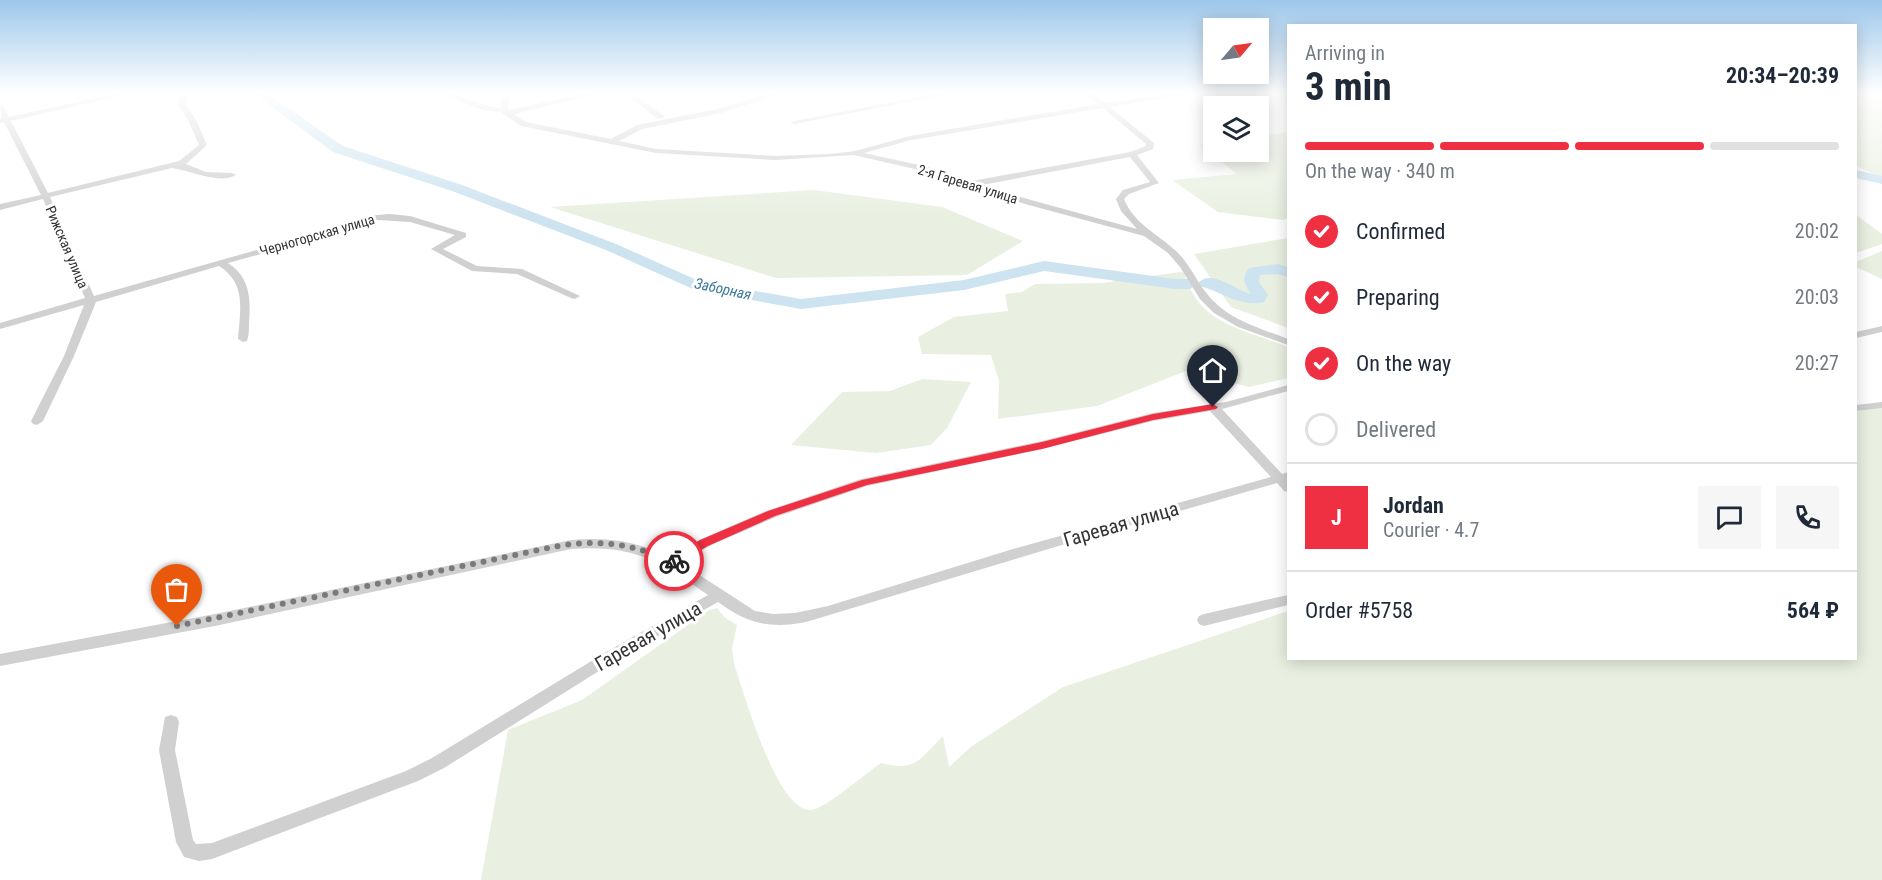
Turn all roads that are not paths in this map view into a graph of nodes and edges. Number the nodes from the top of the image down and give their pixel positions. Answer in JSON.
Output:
{"nodes":[{"id":1,"x":11,"y":133,"type":"edge"},
{"id":2,"x":197,"y":133,"type":"edge"},
{"id":3,"x":565,"y":133,"type":"edge"},
{"id":4,"x":629,"y":133,"type":"edge"},
{"id":5,"x":940,"y":133,"type":"edge"},
{"id":6,"x":1138,"y":133,"type":"edge"},
{"id":7,"x":610,"y":143,"type":"junction"},
{"id":8,"x":854,"y":153,"type":"junction"},
{"id":9,"x":1132,"y":154,"type":"junction"},
{"id":10,"x":173,"y":166,"type":"junction"},
{"id":11,"x":232,"y":175,"type":"dead end"},
{"id":12,"x":971,"y":184,"type":"junction"},
{"id":13,"x":45,"y":195,"type":"junction"},
{"id":14,"x":0,"y":207,"type":"edge"},
{"id":15,"x":1147,"y":234,"type":"junction"},
{"id":16,"x":220,"y":262,"type":"junction"},
{"id":17,"x":575,"y":296,"type":"dead end"},
{"id":18,"x":91,"y":301,"type":"junction"},
{"id":19,"x":0,"y":326,"type":"edge"},
{"id":20,"x":1882,"y":329,"type":"edge"},
{"id":21,"x":1857,"y":335,"type":"edge"},
{"id":22,"x":243,"y":339,"type":"dead end"},
{"id":23,"x":1287,"y":342,"type":"edge"},
{"id":24,"x":1287,"y":388,"type":"edge"},
{"id":25,"x":1882,"y":405,"type":"edge"},
{"id":26,"x":1213,"y":407,"type":"junction"},
{"id":27,"x":1857,"y":408,"type":"edge"},
{"id":28,"x":37,"y":422,"type":"dead end"},
{"id":29,"x":1285,"y":481,"type":"edge"},
{"id":30,"x":671,"y":562,"type":"junction"},
{"id":31,"x":719,"y":595,"type":"junction"},
{"id":32,"x":1287,"y":600,"type":"edge"},
{"id":33,"x":1204,"y":620,"type":"dead end"},
{"id":34,"x":0,"y":660,"type":"edge"},
{"id":35,"x":171,"y":722,"type":"dead end"}],
"edges":[{"from":1,"to":13,"type":"street","name":"Рижская улица"},
{"from":2,"to":10,"type":"street"},
{"from":3,"to":7,"type":"street","name":"2-я Гаревая улица"},
{"from":4,"to":7,"type":"street"},
{"from":5,"to":8,"type":"street"},
{"from":6,"to":9,"type":"street"},
{"from":7,"to":8,"type":"street","name":"2-я Гаревая улица"},
{"from":8,"to":12,"type":"street","name":"2-я Гаревая улица"},
{"from":9,"to":12,"type":"street"},
{"from":9,"to":15,"type":"street"},
{"from":10,"to":11,"type":"street"},
{"from":10,"to":13,"type":"street"},
{"from":12,"to":15,"type":"street","name":"2-я Гаревая улица"},
{"from":13,"to":14,"type":"street"},
{"from":13,"to":18,"type":"street","name":"Рижская улица"},
{"from":15,"to":23,"type":"street","name":"2-я Гаревая улица"},
{"from":16,"to":17,"type":"street","name":"Черногорская улица"},
{"from":16,"to":18,"type":"street","name":"Черногорская улица"},
{"from":16,"to":22,"type":"street"},
{"from":18,"to":19,"type":"street","name":"Черногорская улица"},
{"from":18,"to":28,"type":"street","name":"Рижская улица"},
{"from":20,"to":21,"type":"street"},
{"from":24,"to":26,"type":"street"},
{"from":25,"to":27,"type":"street"},
{"from":26,"to":29,"type":"street"},
{"from":26,"to":30,"type":"street"},
{"from":29,"to":31,"type":"street","name":"Гаревая улица"},
{"from":30,"to":31,"type":"street"},
{"from":30,"to":34,"type":"street"},
{"from":31,"to":35,"type":"street","name":"Гаревая улица"},
{"from":32,"to":33,"type":"street"}]}
